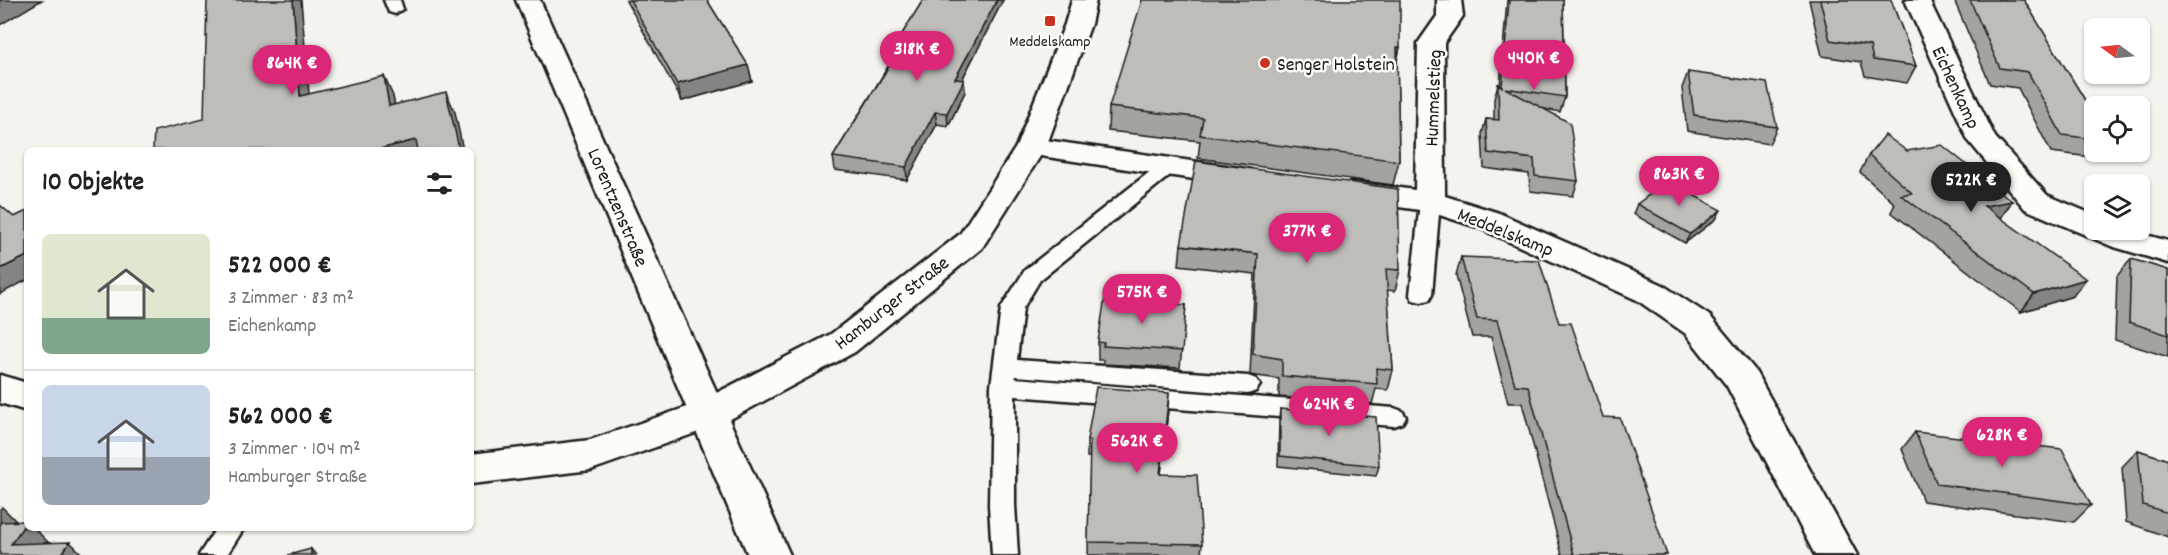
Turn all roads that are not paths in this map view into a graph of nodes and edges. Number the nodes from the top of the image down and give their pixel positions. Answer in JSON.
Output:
{"nodes":[{"id":1,"x":528,"y":0,"type":"edge"},
{"id":2,"x":1084,"y":0,"type":"edge"},
{"id":3,"x":1449,"y":0,"type":"edge"},
{"id":4,"x":1917,"y":0,"type":"edge"},
{"id":5,"x":1030,"y":147,"type":"junction"},
{"id":6,"x":1168,"y":167,"type":"junction"},
{"id":7,"x":1270,"y":181,"type":"edge"},
{"id":8,"x":1327,"y":188,"type":"edge"},
{"id":9,"x":1430,"y":202,"type":"junction"},
{"id":10,"x":2084,"y":223,"type":"edge"},
{"id":11,"x":2126,"y":240,"type":"edge"},
{"id":12,"x":2168,"y":252,"type":"edge"},
{"id":13,"x":1421,"y":295,"type":"dead end"},
{"id":14,"x":1004,"y":376,"type":"junction"},
{"id":15,"x":1248,"y":385,"type":"dead end"},
{"id":16,"x":0,"y":389,"type":"edge"},
{"id":17,"x":24,"y":396,"type":"edge"},
{"id":18,"x":708,"y":414,"type":"junction"},
{"id":19,"x":1394,"y":417,"type":"dead end"},
{"id":20,"x":474,"y":469,"type":"edge"},
{"id":21,"x":229,"y":531,"type":"edge"},
{"id":22,"x":212,"y":555,"type":"edge"},
{"id":23,"x":769,"y":555,"type":"edge"},
{"id":24,"x":1005,"y":555,"type":"edge"},
{"id":25,"x":1836,"y":555,"type":"edge"}],
"edges":[{"from":1,"to":18,"type":"street","name":"Lorentzenstraße"},
{"from":2,"to":5,"type":"street","name":"Hamburger Straße"},
{"from":3,"to":9,"type":"street","name":"Hummelstieg"},
{"from":4,"to":10,"type":"street","name":"Eichenkamp"},
{"from":5,"to":6,"type":"street"},
{"from":5,"to":18,"type":"street","name":"Hamburger Straße"},
{"from":6,"to":7,"type":"street"},
{"from":6,"to":14,"type":"lane"},
{"from":8,"to":9,"type":"street","name":"Meddelskamp"},
{"from":9,"to":13,"type":"lane"},
{"from":9,"to":25,"type":"street","name":"Meddelskamp"},
{"from":11,"to":12,"type":"street"},
{"from":14,"to":15,"type":"lane"},
{"from":14,"to":19,"type":"lane"},
{"from":14,"to":24,"type":"lane"},
{"from":16,"to":17,"type":"street"},
{"from":18,"to":20,"type":"street","name":"Hamburger Straße"},
{"from":18,"to":23,"type":"street"},
{"from":21,"to":22,"type":"lane"}]}
